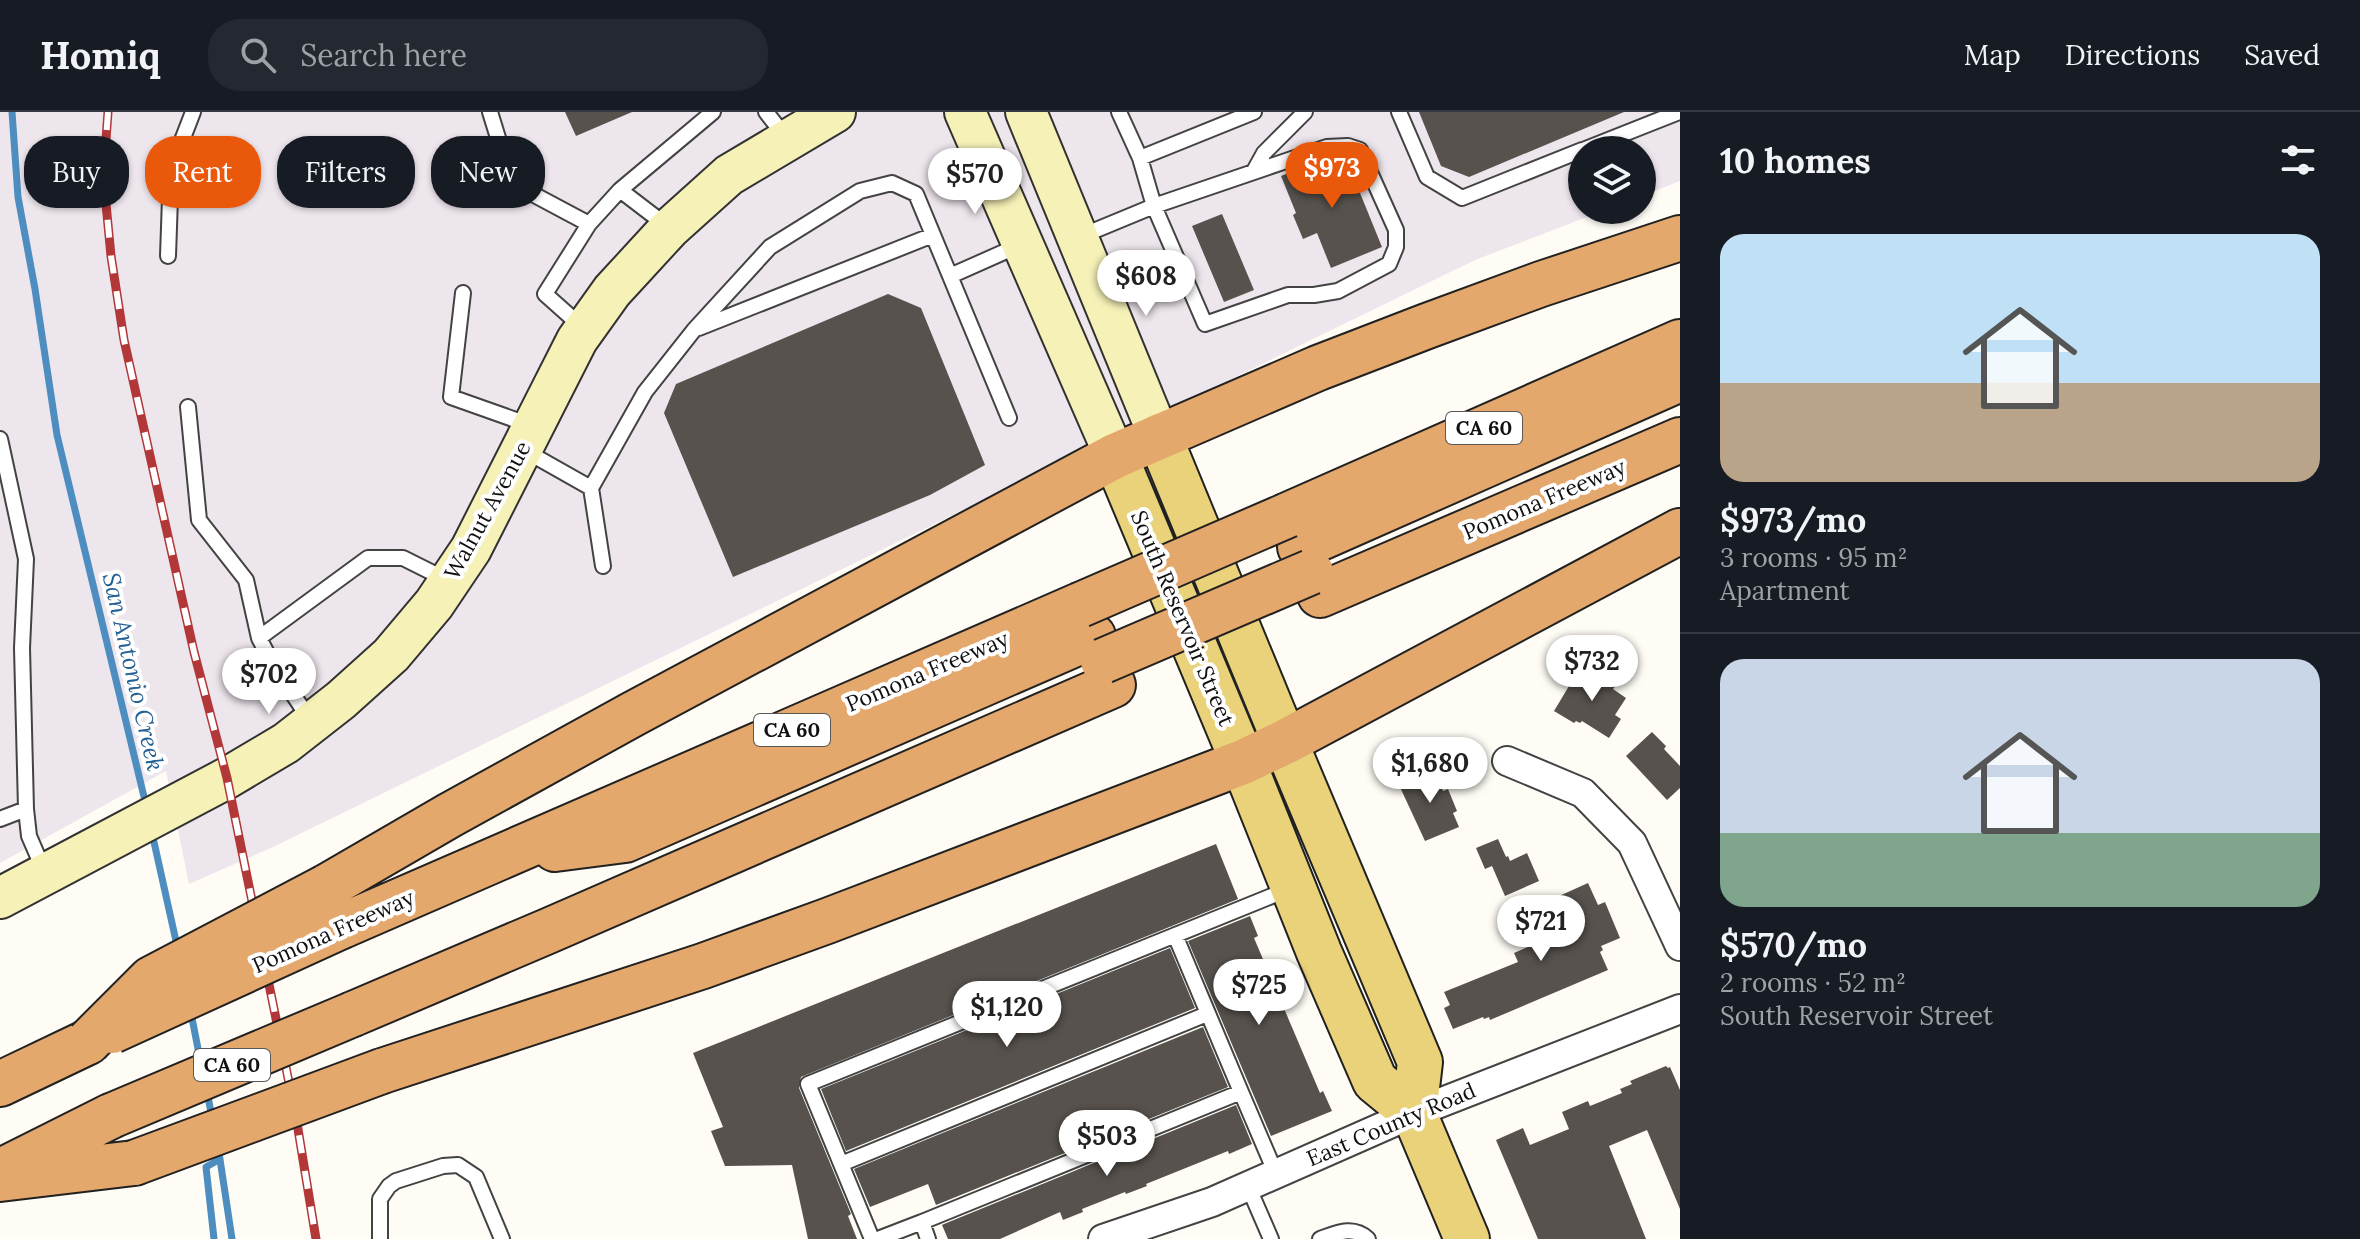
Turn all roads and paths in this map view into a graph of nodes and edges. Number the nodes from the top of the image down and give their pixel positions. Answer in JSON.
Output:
{"nodes":[{"id":1,"x":193,"y":112,"type":"edge"},
{"id":2,"x":490,"y":112,"type":"edge"},
{"id":3,"x":713,"y":112,"type":"edge"},
{"id":4,"x":835,"y":112,"type":"edge"},
{"id":5,"x":965,"y":112,"type":"edge"},
{"id":6,"x":1026,"y":112,"type":"edge"},
{"id":7,"x":1119,"y":112,"type":"edge"},
{"id":8,"x":1254,"y":112,"type":"edge"},
{"id":9,"x":1305,"y":112,"type":"edge"},
{"id":10,"x":1399,"y":112,"type":"edge"},
{"id":11,"x":1679,"y":112,"type":"edge"},
{"id":12,"x":777,"y":126,"type":"edge"},
{"id":13,"x":1618,"y":136,"type":"edge"},
{"id":14,"x":1568,"y":156,"type":"edge"},
{"id":15,"x":1140,"y":158,"type":"junction"},
{"id":16,"x":1254,"y":171,"type":"junction"},
{"id":17,"x":620,"y":190,"type":"junction"},
{"id":18,"x":1154,"y":206,"type":"junction"},
{"id":19,"x":589,"y":224,"type":"junction"},
{"id":20,"x":670,"y":229,"type":"junction"},
{"id":21,"x":933,"y":235,"type":"junction"},
{"id":22,"x":1078,"y":237,"type":"junction"},
{"id":23,"x":1680,"y":238,"type":"edge"},
{"id":24,"x":1022,"y":243,"type":"junction"},
{"id":25,"x":168,"y":256,"type":"dead end"},
{"id":26,"x":950,"y":276,"type":"junction"},
{"id":27,"x":463,"y":293,"type":"dead end"},
{"id":28,"x":585,"y":330,"type":"junction"},
{"id":29,"x":694,"y":330,"type":"junction"},
{"id":30,"x":1680,"y":342,"type":"edge"},
{"id":31,"x":1680,"y":379,"type":"edge"},
{"id":32,"x":188,"y":407,"type":"dead end"},
{"id":33,"x":1680,"y":410,"type":"edge"},
{"id":34,"x":1009,"y":418,"type":"dead end"},
{"id":35,"x":1159,"y":436,"type":"junction"},
{"id":36,"x":528,"y":438,"type":"junction"},
{"id":37,"x":0,"y":439,"type":"edge"},
{"id":38,"x":1680,"y":440,"type":"edge"},
{"id":39,"x":1115,"y":456,"type":"junction"},
{"id":40,"x":591,"y":488,"type":"junction"},
{"id":41,"x":1680,"y":531,"type":"edge"},
{"id":42,"x":1305,"y":557,"type":"junction"},
{"id":43,"x":603,"y":566,"type":"dead end"},
{"id":44,"x":449,"y":581,"type":"junction"},
{"id":45,"x":259,"y":638,"type":"junction"},
{"id":46,"x":1097,"y":646,"type":"junction"},
{"id":47,"x":312,"y":724,"type":"junction"},
{"id":48,"x":1285,"y":742,"type":"junction"},
{"id":49,"x":1507,"y":761,"type":"dead end"},
{"id":50,"x":1243,"y":762,"type":"junction"},
{"id":51,"x":26,"y":809,"type":"junction"},
{"id":52,"x":0,"y":819,"type":"edge"},
{"id":53,"x":45,"y":874,"type":"junction"},
{"id":54,"x":1293,"y":887,"type":"junction"},
{"id":55,"x":0,"y":898,"type":"edge"},
{"id":56,"x":334,"y":907,"type":"junction"},
{"id":57,"x":1175,"y":935,"type":"junction"},
{"id":58,"x":1680,"y":946,"type":"edge"},
{"id":59,"x":1680,"y":1009,"type":"edge"},
{"id":60,"x":1207,"y":1014,"type":"junction"},
{"id":61,"x":0,"y":1084,"type":"edge"},
{"id":62,"x":1241,"y":1092,"type":"junction"},
{"id":63,"x":1414,"y":1113,"type":"junction"},
{"id":64,"x":841,"y":1164,"type":"junction"},
{"id":65,"x":0,"y":1171,"type":"edge"},
{"id":66,"x":1276,"y":1174,"type":"junction"},
{"id":67,"x":0,"y":1179,"type":"edge"},
{"id":68,"x":1248,"y":1186,"type":"junction"},
{"id":69,"x":922,"y":1222,"type":"junction"},
{"id":70,"x":1132,"y":1234,"type":"edge"},
{"id":71,"x":380,"y":1239,"type":"edge"},
{"id":72,"x":502,"y":1239,"type":"edge"},
{"id":73,"x":875,"y":1239,"type":"edge"},
{"id":74,"x":928,"y":1239,"type":"edge"},
{"id":75,"x":1103,"y":1239,"type":"edge"},
{"id":76,"x":1271,"y":1239,"type":"edge"},
{"id":77,"x":1320,"y":1239,"type":"edge"},
{"id":78,"x":1368,"y":1239,"type":"edge"},
{"id":79,"x":1467,"y":1239,"type":"edge"}],
"edges":[{"from":1,"to":25,"type":"lane"},
{"from":2,"to":19,"type":"lane"},
{"from":3,"to":17,"type":"lane"},
{"from":4,"to":12,"type":"street","name":"Walnut Avenue"},
{"from":5,"to":24,"type":"street","name":"South Reservoir Street"},
{"from":6,"to":22,"type":"street","name":"South Reservoir Street"},
{"from":7,"to":15,"type":"lane"},
{"from":8,"to":15,"type":"lane"},
{"from":9,"to":16,"type":"lane"},
{"from":10,"to":14,"type":"lane"},
{"from":11,"to":13,"type":"lane"},
{"from":12,"to":20,"type":"street","name":"Walnut Avenue"},
{"from":15,"to":18,"type":"lane"},
{"from":16,"to":18,"type":"lane"},
{"from":16,"to":18,"type":"lane"},
{"from":17,"to":19,"type":"lane"},
{"from":17,"to":20,"type":"lane"},
{"from":18,"to":22,"type":"lane"},
{"from":19,"to":28,"type":"lane"},
{"from":20,"to":28,"type":"street","name":"Walnut Avenue"},
{"from":21,"to":26,"type":"lane"},
{"from":21,"to":29,"type":"lane"},
{"from":21,"to":29,"type":"lane"},
{"from":22,"to":35,"type":"street","name":"South Reservoir Street"},
{"from":23,"to":35,"type":"highway"},
{"from":24,"to":26,"type":"lane"},
{"from":24,"to":39,"type":"street","name":"South Reservoir Street"},
{"from":26,"to":34,"type":"lane"},
{"from":27,"to":36,"type":"lane"},
{"from":28,"to":36,"type":"street","name":"Walnut Avenue"},
{"from":29,"to":40,"type":"lane"},
{"from":30,"to":42,"type":"highway","name":"Pomona Freeway","number":"CA 60"},
{"from":31,"to":42,"type":"highway"},
{"from":32,"to":45,"type":"lane"},
{"from":33,"to":42,"type":"highway"},
{"from":35,"to":39,"type":"highway"},
{"from":35,"to":48,"type":"main road","name":"South Reservoir Street"},
{"from":36,"to":40,"type":"lane"},
{"from":36,"to":44,"type":"street","name":"Walnut Avenue"},
{"from":37,"to":51,"type":"lane"},
{"from":38,"to":42,"type":"highway","name":"Pomona Freeway","number":"CA 60"},
{"from":39,"to":50,"type":"main road","name":"South Reservoir Street"},
{"from":39,"to":56,"type":"highway"},
{"from":40,"to":43,"type":"lane"},
{"from":41,"to":48,"type":"highway"},
{"from":42,"to":46,"type":"highway","name":"Pomona Freeway","number":"CA 60","bridge":true},
{"from":42,"to":46,"type":"highway","name":"Pomona Freeway","number":"CA 60"},
{"from":44,"to":45,"type":"lane"},
{"from":44,"to":47,"type":"street","name":"Walnut Avenue"},
{"from":45,"to":47,"type":"lane"},
{"from":46,"to":56,"type":"highway","name":"Pomona Freeway","number":"CA 60"},
{"from":46,"to":65,"type":"highway","name":"Pomona Freeway","number":"CA 60","bridge":true},
{"from":47,"to":53,"type":"street","name":"Walnut Avenue"},
{"from":48,"to":50,"type":"highway"},
{"from":48,"to":63,"type":"main road","name":"South Reservoir Street"},
{"from":49,"to":58,"type":"street"},
{"from":50,"to":54,"type":"main road","name":"South Reservoir Street"},
{"from":50,"to":67,"type":"highway","bridge":true},
{"from":51,"to":52,"type":"lane"},
{"from":51,"to":53,"type":"lane"},
{"from":53,"to":55,"type":"street","name":"Walnut Avenue"},
{"from":54,"to":57,"type":"lane"},
{"from":54,"to":63,"type":"main road","name":"South Reservoir Street"},
{"from":56,"to":61,"type":"highway","bridge":true},
{"from":57,"to":60,"type":"lane"},
{"from":57,"to":64,"type":"lane"},
{"from":59,"to":63,"type":"street","name":"East County Road"},
{"from":60,"to":62,"type":"lane"},
{"from":60,"to":64,"type":"lane"},
{"from":62,"to":66,"type":"lane"},
{"from":62,"to":69,"type":"lane"},
{"from":63,"to":66,"type":"street","name":"East County Road"},
{"from":63,"to":79,"type":"main road","name":"South Reservoir Street"},
{"from":64,"to":73,"type":"lane"},
{"from":66,"to":68,"type":"street","name":"East County Road"},
{"from":68,"to":70,"type":"street","name":"East County Road"},
{"from":68,"to":76,"type":"lane"},
{"from":69,"to":73,"type":"lane"},
{"from":69,"to":74,"type":"lane"},
{"from":70,"to":75,"type":"street","name":"East County Road"},
{"from":71,"to":72,"type":"lane"},
{"from":77,"to":78,"type":"lane"}]}
